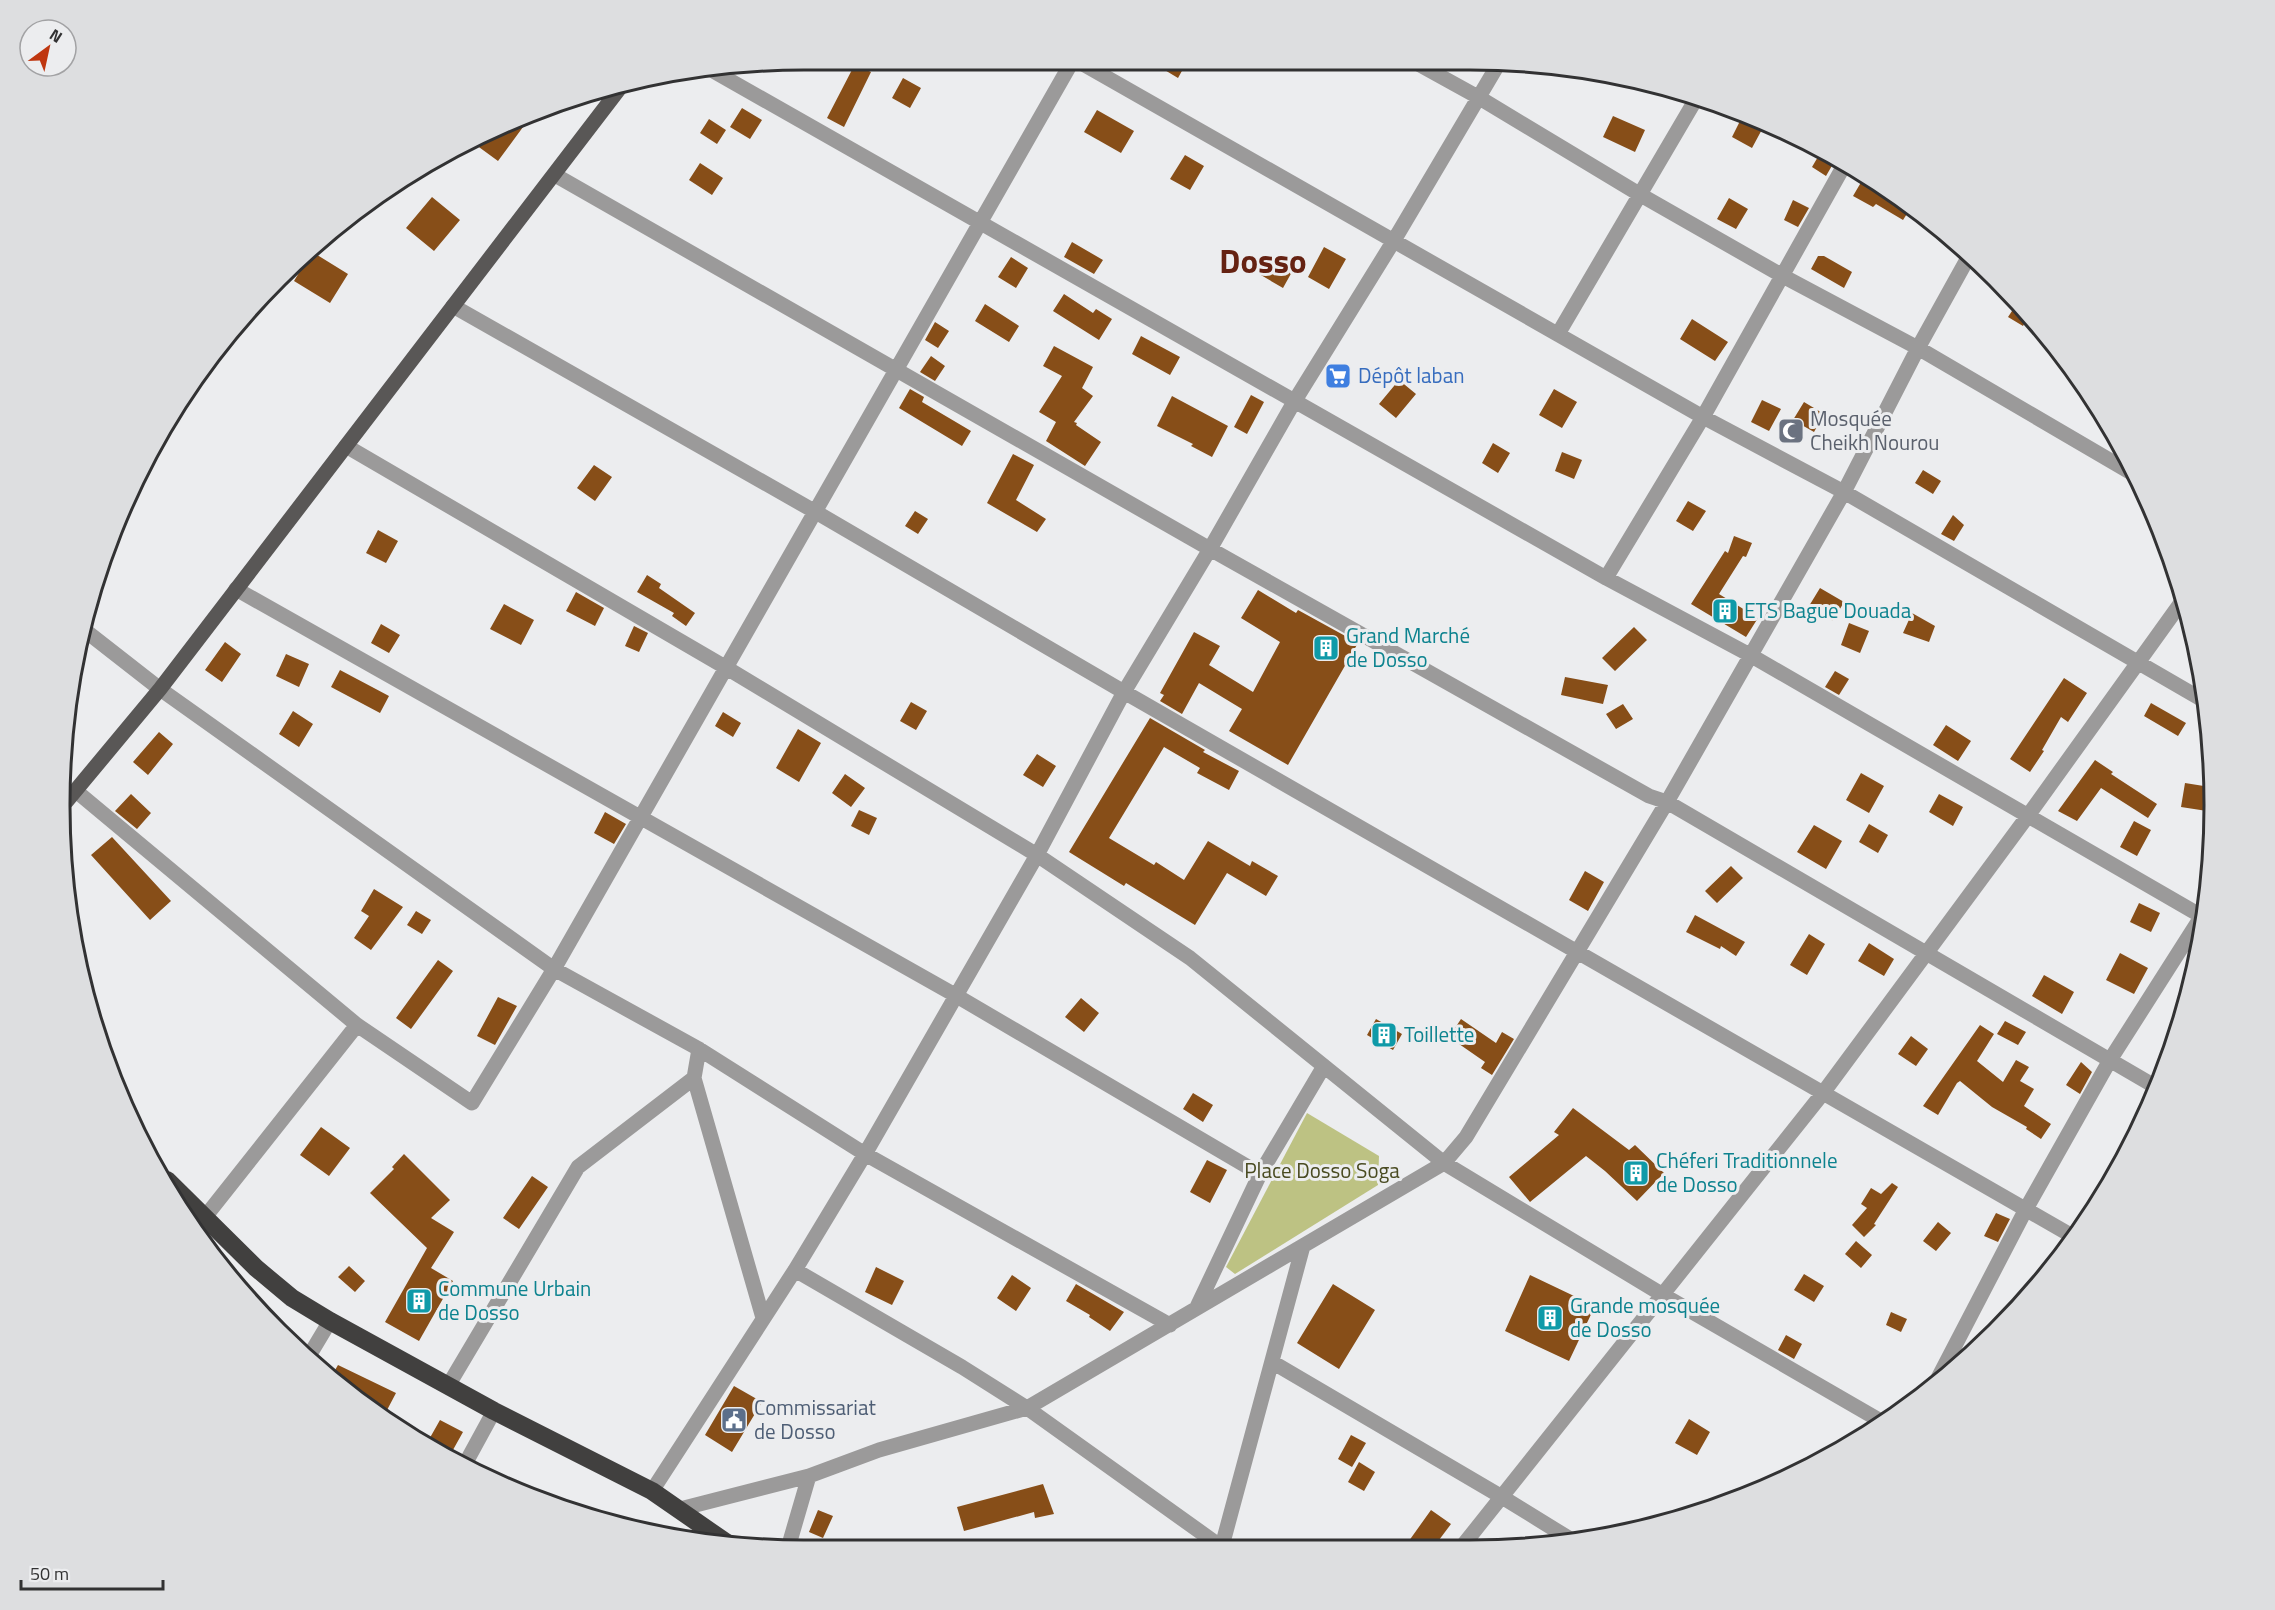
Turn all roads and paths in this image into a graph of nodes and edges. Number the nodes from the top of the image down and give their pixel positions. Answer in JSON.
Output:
{"nodes":[{"id":1,"x":1069,"y":70,"type":"edge"},
{"id":2,"x":1092,"y":70,"type":"edge"},
{"id":3,"x":1429,"y":70,"type":"edge"},
{"id":4,"x":1494,"y":71,"type":"edge"},
{"id":5,"x":722,"y":76,"type":"edge"},
{"id":6,"x":614,"y":96,"type":"edge"},
{"id":7,"x":1478,"y":98,"type":"junction"},
{"id":8,"x":1692,"y":105,"type":"edge"},
{"id":9,"x":1841,"y":171,"type":"edge"},
{"id":10,"x":555,"y":175,"type":"junction"},
{"id":11,"x":1639,"y":195,"type":"junction"},
{"id":12,"x":980,"y":222,"type":"junction"},
{"id":13,"x":1393,"y":242,"type":"junction"},
{"id":14,"x":1965,"y":263,"type":"edge"},
{"id":15,"x":1781,"y":275,"type":"junction"},
{"id":16,"x":453,"y":306,"type":"junction"},
{"id":17,"x":1558,"y":334,"type":"junction"},
{"id":18,"x":1918,"y":348,"type":"junction"},
{"id":19,"x":896,"y":369,"type":"junction"},
{"id":20,"x":1294,"y":402,"type":"junction"},
{"id":21,"x":1703,"y":417,"type":"junction"},
{"id":22,"x":346,"y":446,"type":"junction"},
{"id":23,"x":2123,"y":468,"type":"edge"},
{"id":24,"x":1844,"y":492,"type":"junction"},
{"id":25,"x":814,"y":511,"type":"junction"},
{"id":26,"x":1210,"y":549,"type":"junction"},
{"id":27,"x":1606,"y":578,"type":"junction"},
{"id":28,"x":236,"y":589,"type":"junction"},
{"id":29,"x":2177,"y":608,"type":"edge"},
{"id":30,"x":91,"y":635,"type":"edge"},
{"id":31,"x":1750,"y":655,"type":"junction"},
{"id":32,"x":2138,"y":663,"type":"junction"},
{"id":33,"x":725,"y":667,"type":"junction"},
{"id":34,"x":160,"y":689,"type":"junction"},
{"id":35,"x":1124,"y":692,"type":"junction"},
{"id":36,"x":2196,"y":696,"type":"edge"},
{"id":37,"x":71,"y":797,"type":"edge"},
{"id":38,"x":1667,"y":802,"type":"junction"},
{"id":39,"x":640,"y":817,"type":"junction"},
{"id":40,"x":2027,"y":817,"type":"junction"},
{"id":41,"x":1036,"y":855,"type":"junction"},
{"id":42,"x":2196,"y":912,"type":"edge"},
{"id":43,"x":2193,"y":932,"type":"edge"},
{"id":44,"x":1578,"y":952,"type":"junction"},
{"id":45,"x":1926,"y":954,"type":"junction"},
{"id":46,"x":554,"y":969,"type":"junction"},
{"id":47,"x":955,"y":995,"type":"junction"},
{"id":48,"x":357,"y":1025,"type":"junction"},
{"id":49,"x":699,"y":1049,"type":"junction"},
{"id":50,"x":2110,"y":1060,"type":"junction"},
{"id":51,"x":1324,"y":1066,"type":"junction"},
{"id":52,"x":694,"y":1078,"type":"junction"},
{"id":53,"x":2150,"y":1083,"type":"edge"},
{"id":54,"x":1823,"y":1093,"type":"junction"},
{"id":55,"x":865,"y":1154,"type":"junction"},
{"id":56,"x":1444,"y":1162,"type":"junction"},
{"id":57,"x":1260,"y":1174,"type":"junction"},
{"id":58,"x":184,"y":1196,"type":"edge"},
{"id":59,"x":2026,"y":1209,"type":"junction"},
{"id":60,"x":205,"y":1217,"type":"junction"},
{"id":61,"x":2067,"y":1233,"type":"edge"},
{"id":62,"x":1303,"y":1246,"type":"junction"},
{"id":63,"x":795,"y":1270,"type":"junction"},
{"id":64,"x":1663,"y":1295,"type":"junction"},
{"id":65,"x":1197,"y":1307,"type":"junction"},
{"id":66,"x":763,"y":1318,"type":"junction"},
{"id":67,"x":330,"y":1322,"type":"junction"},
{"id":68,"x":1170,"y":1325,"type":"junction"},
{"id":69,"x":313,"y":1349,"type":"edge"},
{"id":70,"x":1272,"y":1362,"type":"junction"},
{"id":71,"x":1945,"y":1364,"type":"edge"},
{"id":72,"x":448,"y":1386,"type":"junction"},
{"id":73,"x":1027,"y":1408,"type":"junction"},
{"id":74,"x":494,"y":1411,"type":"junction"},
{"id":75,"x":1875,"y":1418,"type":"edge"},
{"id":76,"x":469,"y":1458,"type":"edge"},
{"id":77,"x":809,"y":1476,"type":"junction"},
{"id":78,"x":652,"y":1491,"type":"junction"},
{"id":79,"x":1502,"y":1497,"type":"junction"},
{"id":80,"x":680,"y":1509,"type":"junction"},
{"id":81,"x":713,"y":1533,"type":"edge"},
{"id":82,"x":1561,"y":1533,"type":"edge"},
{"id":83,"x":791,"y":1539,"type":"edge"},
{"id":84,"x":1213,"y":1540,"type":"edge"},
{"id":85,"x":1223,"y":1540,"type":"edge"},
{"id":86,"x":1467,"y":1540,"type":"edge"}],
"edges":[{"from":1,"to":12,"type":"street"},
{"from":2,"to":13,"type":"street"},
{"from":3,"to":7,"type":"street"},
{"from":4,"to":7,"type":"street"},
{"from":5,"to":12,"type":"street"},
{"from":6,"to":10,"type":"main road"},
{"from":7,"to":11,"type":"street"},
{"from":7,"to":13,"type":"street"},
{"from":8,"to":11,"type":"street"},
{"from":9,"to":15,"type":"street"},
{"from":10,"to":16,"type":"main road"},
{"from":10,"to":19,"type":"street"},
{"from":11,"to":15,"type":"street"},
{"from":11,"to":17,"type":"street"},
{"from":12,"to":19,"type":"street"},
{"from":12,"to":20,"type":"street"},
{"from":13,"to":17,"type":"street"},
{"from":13,"to":20,"type":"street"},
{"from":14,"to":18,"type":"street"},
{"from":15,"to":18,"type":"street"},
{"from":15,"to":21,"type":"street"},
{"from":16,"to":22,"type":"main road"},
{"from":16,"to":25,"type":"street"},
{"from":17,"to":21,"type":"street"},
{"from":18,"to":23,"type":"street"},
{"from":18,"to":24,"type":"street"},
{"from":19,"to":25,"type":"street"},
{"from":19,"to":26,"type":"street"},
{"from":20,"to":26,"type":"street"},
{"from":20,"to":27,"type":"street"},
{"from":21,"to":24,"type":"street"},
{"from":21,"to":27,"type":"street"},
{"from":22,"to":28,"type":"main road"},
{"from":22,"to":33,"type":"street"},
{"from":24,"to":31,"type":"street"},
{"from":24,"to":32,"type":"street"},
{"from":25,"to":33,"type":"street"},
{"from":25,"to":35,"type":"street"},
{"from":26,"to":35,"type":"street"},
{"from":26,"to":38,"type":"street"},
{"from":27,"to":31,"type":"street"},
{"from":28,"to":34,"type":"main road"},
{"from":28,"to":39,"type":"street"},
{"from":29,"to":32,"type":"street"},
{"from":30,"to":34,"type":"street"},
{"from":31,"to":38,"type":"street"},
{"from":31,"to":40,"type":"street"},
{"from":32,"to":36,"type":"street"},
{"from":32,"to":40,"type":"street"},
{"from":33,"to":39,"type":"street"},
{"from":33,"to":41,"type":"street"},
{"from":34,"to":37,"type":"main road"},
{"from":34,"to":46,"type":"street"},
{"from":35,"to":41,"type":"street"},
{"from":35,"to":44,"type":"street"},
{"from":37,"to":48,"type":"street"},
{"from":38,"to":44,"type":"street"},
{"from":38,"to":45,"type":"street"},
{"from":39,"to":46,"type":"street"},
{"from":39,"to":47,"type":"street"},
{"from":40,"to":42,"type":"street"},
{"from":40,"to":45,"type":"street"},
{"from":41,"to":47,"type":"street"},
{"from":41,"to":51,"type":"street"},
{"from":43,"to":50,"type":"street"},
{"from":44,"to":54,"type":"street"},
{"from":44,"to":56,"type":"street"},
{"from":45,"to":50,"type":"street"},
{"from":45,"to":54,"type":"street"},
{"from":46,"to":48,"type":"street"},
{"from":46,"to":49,"type":"street"},
{"from":47,"to":55,"type":"street"},
{"from":47,"to":57,"type":"street"},
{"from":48,"to":60,"type":"street"},
{"from":49,"to":52,"type":"street"},
{"from":49,"to":55,"type":"street"},
{"from":50,"to":53,"type":"street"},
{"from":50,"to":59,"type":"street"},
{"from":51,"to":56,"type":"street"},
{"from":51,"to":57,"type":"street"},
{"from":52,"to":66,"type":"street"},
{"from":52,"to":72,"type":"street"},
{"from":54,"to":59,"type":"street"},
{"from":54,"to":64,"type":"street"},
{"from":55,"to":63,"type":"street"},
{"from":55,"to":68,"type":"street"},
{"from":56,"to":62,"type":"street"},
{"from":56,"to":64,"type":"street"},
{"from":57,"to":65,"type":"street"},
{"from":58,"to":60,"type":"highway"},
{"from":59,"to":61,"type":"street"},
{"from":59,"to":71,"type":"street"},
{"from":60,"to":67,"type":"highway"},
{"from":62,"to":65,"type":"street"},
{"from":62,"to":70,"type":"street"},
{"from":63,"to":66,"type":"street"},
{"from":63,"to":73,"type":"street"},
{"from":64,"to":75,"type":"street"},
{"from":64,"to":79,"type":"street"},
{"from":65,"to":68,"type":"street"},
{"from":66,"to":78,"type":"street"},
{"from":67,"to":69,"type":"street"},
{"from":67,"to":72,"type":"highway"},
{"from":68,"to":73,"type":"street"},
{"from":70,"to":79,"type":"street"},
{"from":70,"to":85,"type":"street"},
{"from":72,"to":74,"type":"highway"},
{"from":73,"to":77,"type":"street"},
{"from":73,"to":84,"type":"street"},
{"from":74,"to":76,"type":"street"},
{"from":74,"to":78,"type":"highway"},
{"from":77,"to":80,"type":"street"},
{"from":77,"to":83,"type":"street"},
{"from":78,"to":80,"type":"highway"},
{"from":79,"to":82,"type":"street"},
{"from":79,"to":86,"type":"street"},
{"from":80,"to":81,"type":"highway"}]}
